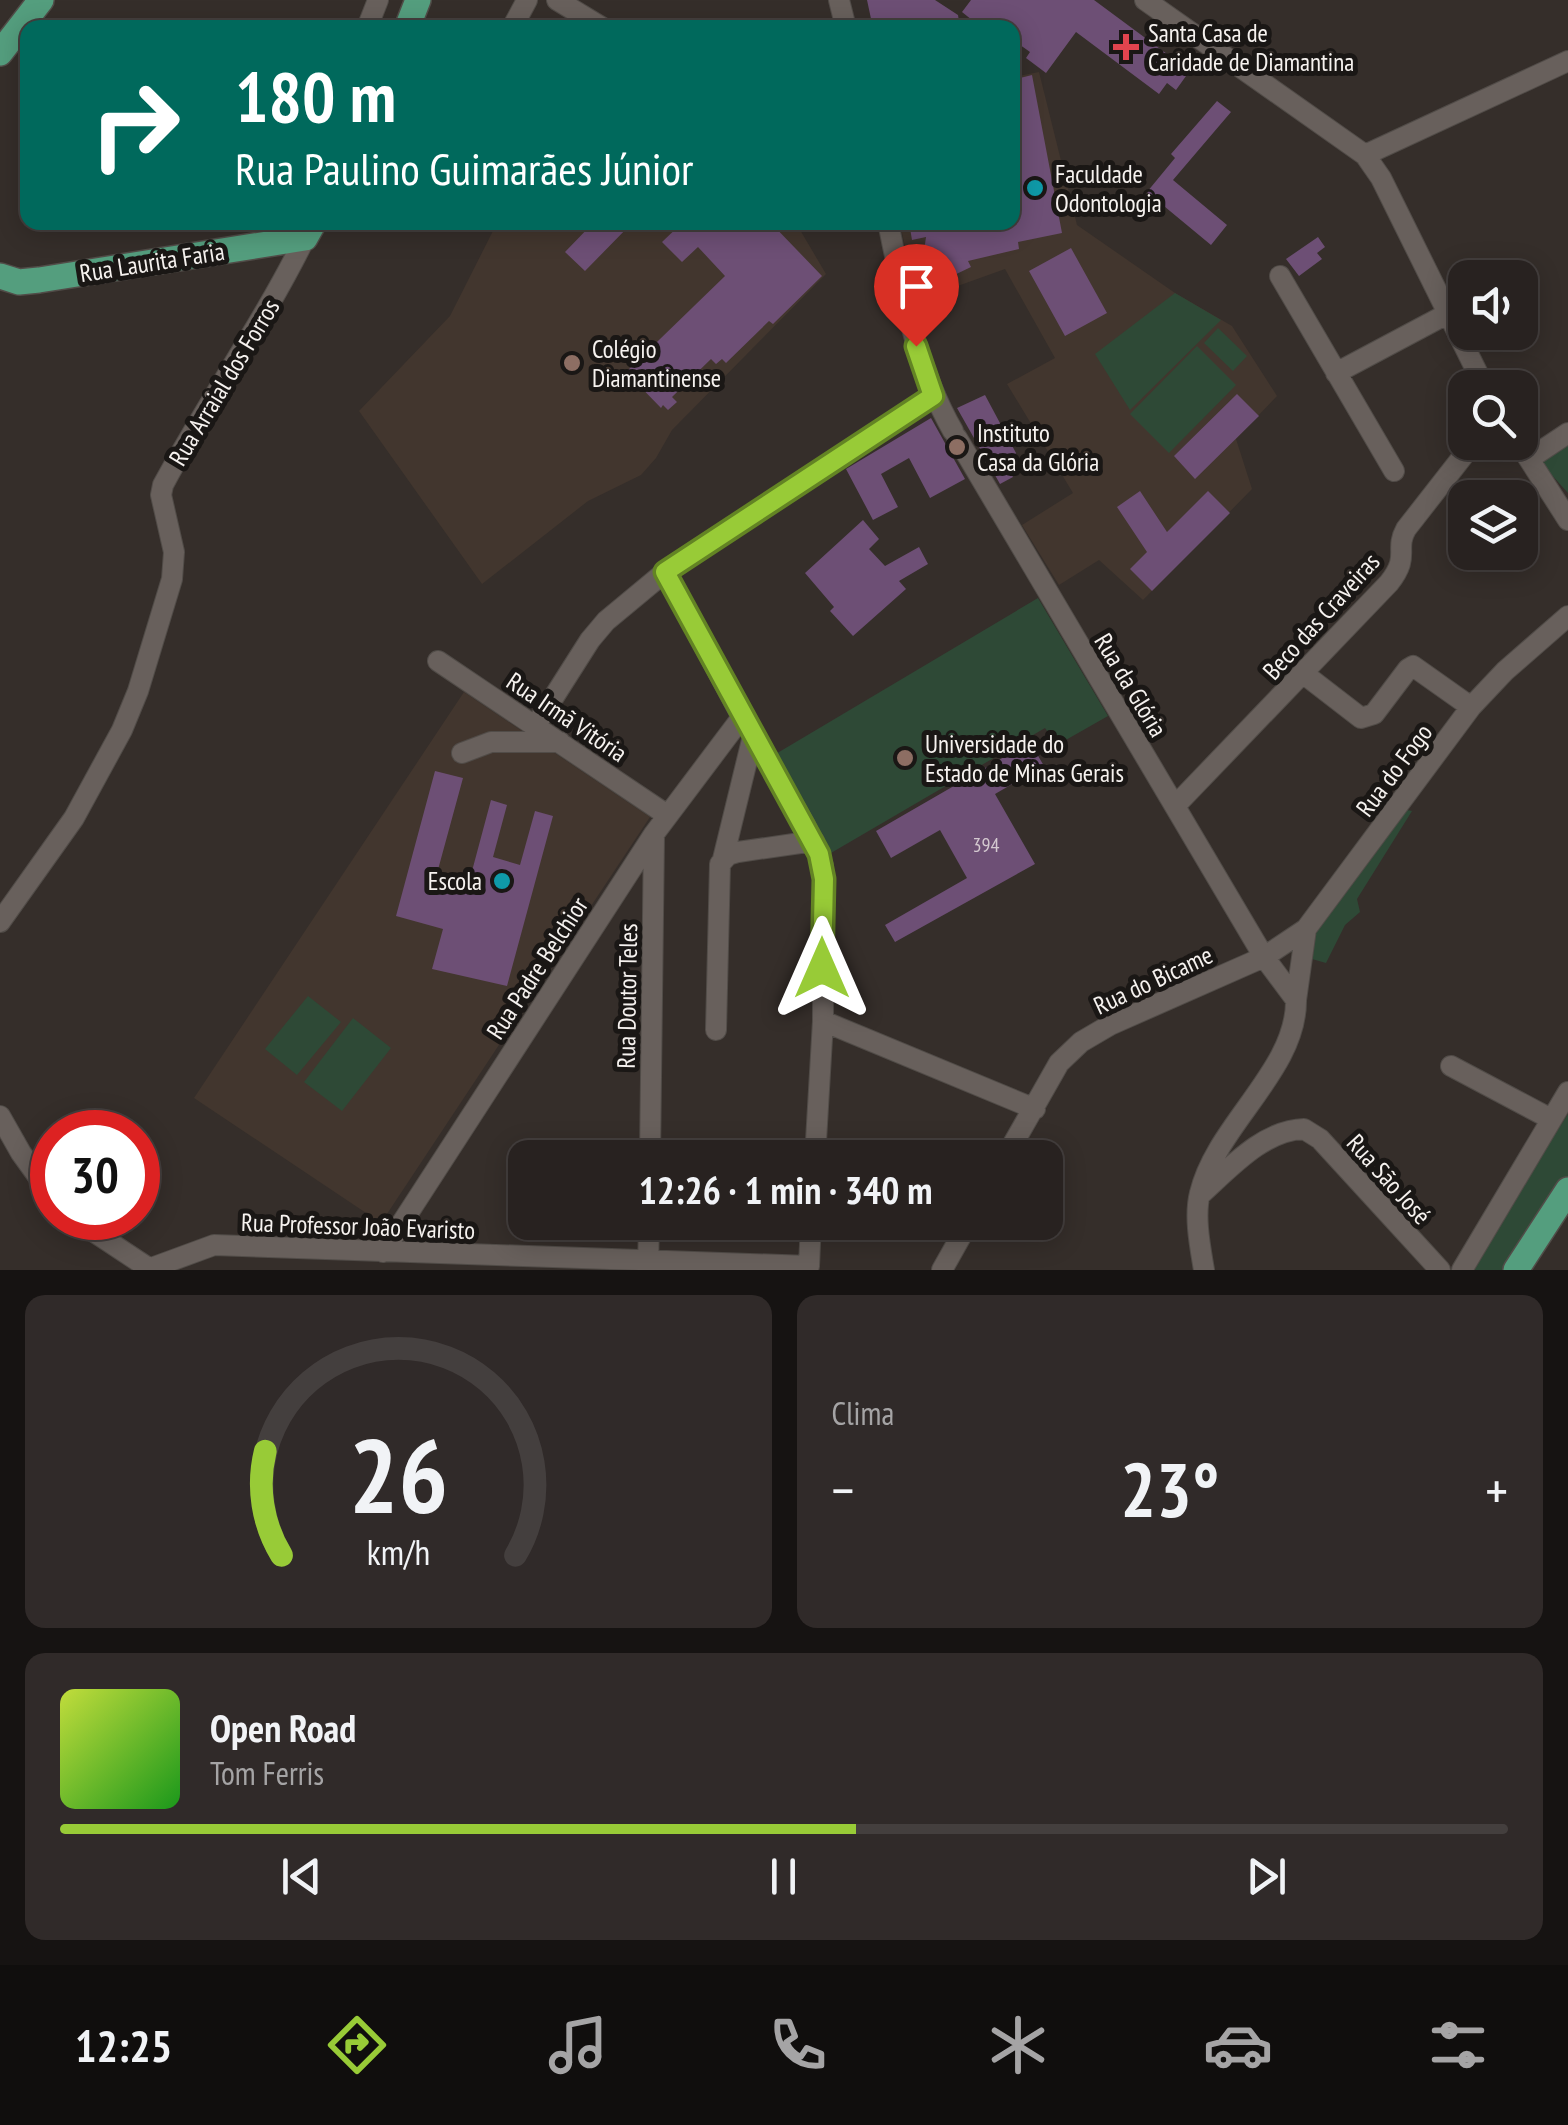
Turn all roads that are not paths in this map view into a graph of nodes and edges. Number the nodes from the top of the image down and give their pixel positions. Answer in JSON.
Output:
{"nodes":[{"id":1,"x":42,"y":0,"type":"edge"},
{"id":2,"x":558,"y":0,"type":"edge"},
{"id":3,"x":1144,"y":0,"type":"edge"},
{"id":4,"x":24,"y":20,"type":"edge"},
{"id":5,"x":590,"y":20,"type":"edge"},
{"id":6,"x":20,"y":24,"type":"edge"},
{"id":7,"x":3,"y":43,"type":"edge"},
{"id":8,"x":1568,"y":61,"type":"edge"},
{"id":9,"x":1365,"y":155,"type":"junction"},
{"id":10,"x":309,"y":230,"type":"edge"},
{"id":11,"x":890,"y":230,"type":"edge"},
{"id":12,"x":0,"y":276,"type":"edge"},
{"id":13,"x":1280,"y":276,"type":"dead end"},
{"id":14,"x":1447,"y":314,"type":"junction"},
{"id":15,"x":1476,"y":370,"type":"edge"},
{"id":16,"x":1336,"y":373,"type":"junction"},
{"id":17,"x":933,"y":396,"type":"junction"},
{"id":18,"x":1568,"y":432,"type":"edge"},
{"id":19,"x":1538,"y":445,"type":"edge"},
{"id":20,"x":1460,"y":460,"type":"edge"},
{"id":21,"x":1530,"y":460,"type":"edge"},
{"id":22,"x":1394,"y":471,"type":"dead end"},
{"id":23,"x":1568,"y":520,"type":"edge"},
{"id":24,"x":665,"y":572,"type":"junction"},
{"id":25,"x":1568,"y":616,"type":"edge"},
{"id":26,"x":438,"y":661,"type":"dead end"},
{"id":27,"x":1304,"y":674,"type":"junction"},
{"id":28,"x":1471,"y":707,"type":"junction"},
{"id":29,"x":742,"y":717,"type":"junction"},
{"id":30,"x":536,"y":725,"type":"junction"},
{"id":31,"x":754,"y":736,"type":"junction"},
{"id":32,"x":562,"y":742,"type":"junction"},
{"id":33,"x":462,"y":753,"type":"dead end"},
{"id":34,"x":1175,"y":806,"type":"junction"},
{"id":35,"x":667,"y":815,"type":"junction"},
{"id":36,"x":654,"y":834,"type":"junction"},
{"id":37,"x":814,"y":840,"type":"junction"},
{"id":38,"x":723,"y":858,"type":"junction"},
{"id":39,"x":0,"y":922,"type":"edge"},
{"id":40,"x":1306,"y":929,"type":"junction"},
{"id":41,"x":1264,"y":956,"type":"junction"},
{"id":42,"x":1296,"y":1000,"type":"junction"},
{"id":43,"x":823,"y":1021,"type":"junction"},
{"id":44,"x":716,"y":1030,"type":"dead end"},
{"id":45,"x":1451,"y":1066,"type":"dead end"},
{"id":46,"x":1568,"y":1092,"type":"edge"},
{"id":47,"x":1035,"y":1109,"type":"junction"},
{"id":48,"x":0,"y":1116,"type":"edge"},
{"id":49,"x":1551,"y":1120,"type":"junction"},
{"id":50,"x":650,"y":1140,"type":"edge"},
{"id":51,"x":816,"y":1140,"type":"edge"},
{"id":52,"x":1016,"y":1140,"type":"edge"},
{"id":53,"x":30,"y":1164,"type":"edge"},
{"id":54,"x":1568,"y":1190,"type":"edge"},
{"id":55,"x":1198,"y":1197,"type":"junction"},
{"id":56,"x":103,"y":1240,"type":"edge"},
{"id":57,"x":649,"y":1240,"type":"edge"},
{"id":58,"x":810,"y":1240,"type":"edge"},
{"id":59,"x":959,"y":1240,"type":"edge"},
{"id":60,"x":383,"y":1252,"type":"junction"},
{"id":61,"x":648,"y":1266,"type":"edge"},
{"id":62,"x":724,"y":1266,"type":"edge"},
{"id":63,"x":157,"y":1268,"type":"edge"},
{"id":64,"x":942,"y":1270,"type":"edge"},
{"id":65,"x":1204,"y":1270,"type":"edge"},
{"id":66,"x":1440,"y":1270,"type":"edge"},
{"id":67,"x":1462,"y":1270,"type":"edge"},
{"id":68,"x":1516,"y":1270,"type":"edge"}],
"edges":[{"from":1,"to":4,"type":"main road"},
{"from":2,"to":5,"type":"street"},
{"from":3,"to":9,"type":"street"},
{"from":6,"to":7,"type":"main road"},
{"from":8,"to":9,"type":"street"},
{"from":9,"to":14,"type":"street"},
{"from":10,"to":12,"type":"main road","name":"Rua Laurita Faria"},
{"from":10,"to":39,"type":"street","name":"Rua Arraial dos Forros"},
{"from":11,"to":17,"type":"street","name":"Rua da Glória"},
{"from":13,"to":16,"type":"street"},
{"from":14,"to":15,"type":"street"},
{"from":14,"to":16,"type":"street"},
{"from":16,"to":22,"type":"street"},
{"from":17,"to":24,"type":"street"},
{"from":17,"to":34,"type":"street","name":"Rua da Glória"},
{"from":18,"to":19,"type":"street"},
{"from":20,"to":27,"type":"street","name":"Beco das Craveiras"},
{"from":21,"to":23,"type":"street"},
{"from":24,"to":29,"type":"street"},
{"from":24,"to":30,"type":"street"},
{"from":25,"to":28,"type":"street","name":"Rua do Fogo"},
{"from":26,"to":30,"type":"street","name":"Rua Irmã Vitória"},
{"from":27,"to":28,"type":"street"},
{"from":27,"to":34,"type":"street","name":"Beco das Craveiras"},
{"from":28,"to":40,"type":"street","name":"Rua do Fogo"},
{"from":29,"to":31,"type":"street"},
{"from":29,"to":35,"type":"street","name":"Rua Padre Belchior"},
{"from":30,"to":32,"type":"street","name":"Rua Irmã Vitória"},
{"from":31,"to":37,"type":"street"},
{"from":31,"to":38,"type":"street"},
{"from":32,"to":33,"type":"street"},
{"from":32,"to":35,"type":"street","name":"Rua Irmã Vitória"},
{"from":34,"to":41,"type":"street","name":"Rua da Glória"},
{"from":35,"to":36,"type":"street","name":"Rua Padre Belchior"},
{"from":36,"to":50,"type":"street","name":"Rua Doutor Teles"},
{"from":36,"to":60,"type":"street","name":"Rua Padre Belchior"},
{"from":37,"to":38,"type":"street"},
{"from":37,"to":43,"type":"street"},
{"from":38,"to":44,"type":"street"},
{"from":40,"to":41,"type":"street","name":"Rua do Fogo"},
{"from":40,"to":42,"type":"street"},
{"from":41,"to":42,"type":"street","name":"Rua da Glória"},
{"from":41,"to":47,"type":"street","name":"Rua do Bicame"},
{"from":42,"to":55,"type":"street"},
{"from":43,"to":47,"type":"street"},
{"from":43,"to":51,"type":"street"},
{"from":45,"to":49,"type":"street"},
{"from":46,"to":49,"type":"street"},
{"from":47,"to":52,"type":"street","name":"Rua do Bicame"},
{"from":48,"to":53,"type":"street"},
{"from":49,"to":67,"type":"street"},
{"from":54,"to":68,"type":"main road"},
{"from":55,"to":65,"type":"street"},
{"from":55,"to":66,"type":"street","name":"Rua São José"},
{"from":56,"to":63,"type":"street"},
{"from":57,"to":61,"type":"street"},
{"from":58,"to":62,"type":"street","name":"Rua Professor João Evaristo"},
{"from":59,"to":64,"type":"street"},
{"from":60,"to":61,"type":"street","name":"Rua Professor João Evaristo"},
{"from":60,"to":63,"type":"street","name":"Rua Professor João Evaristo"},
{"from":61,"to":62,"type":"street","name":"Rua Professor João Evaristo"}]}
